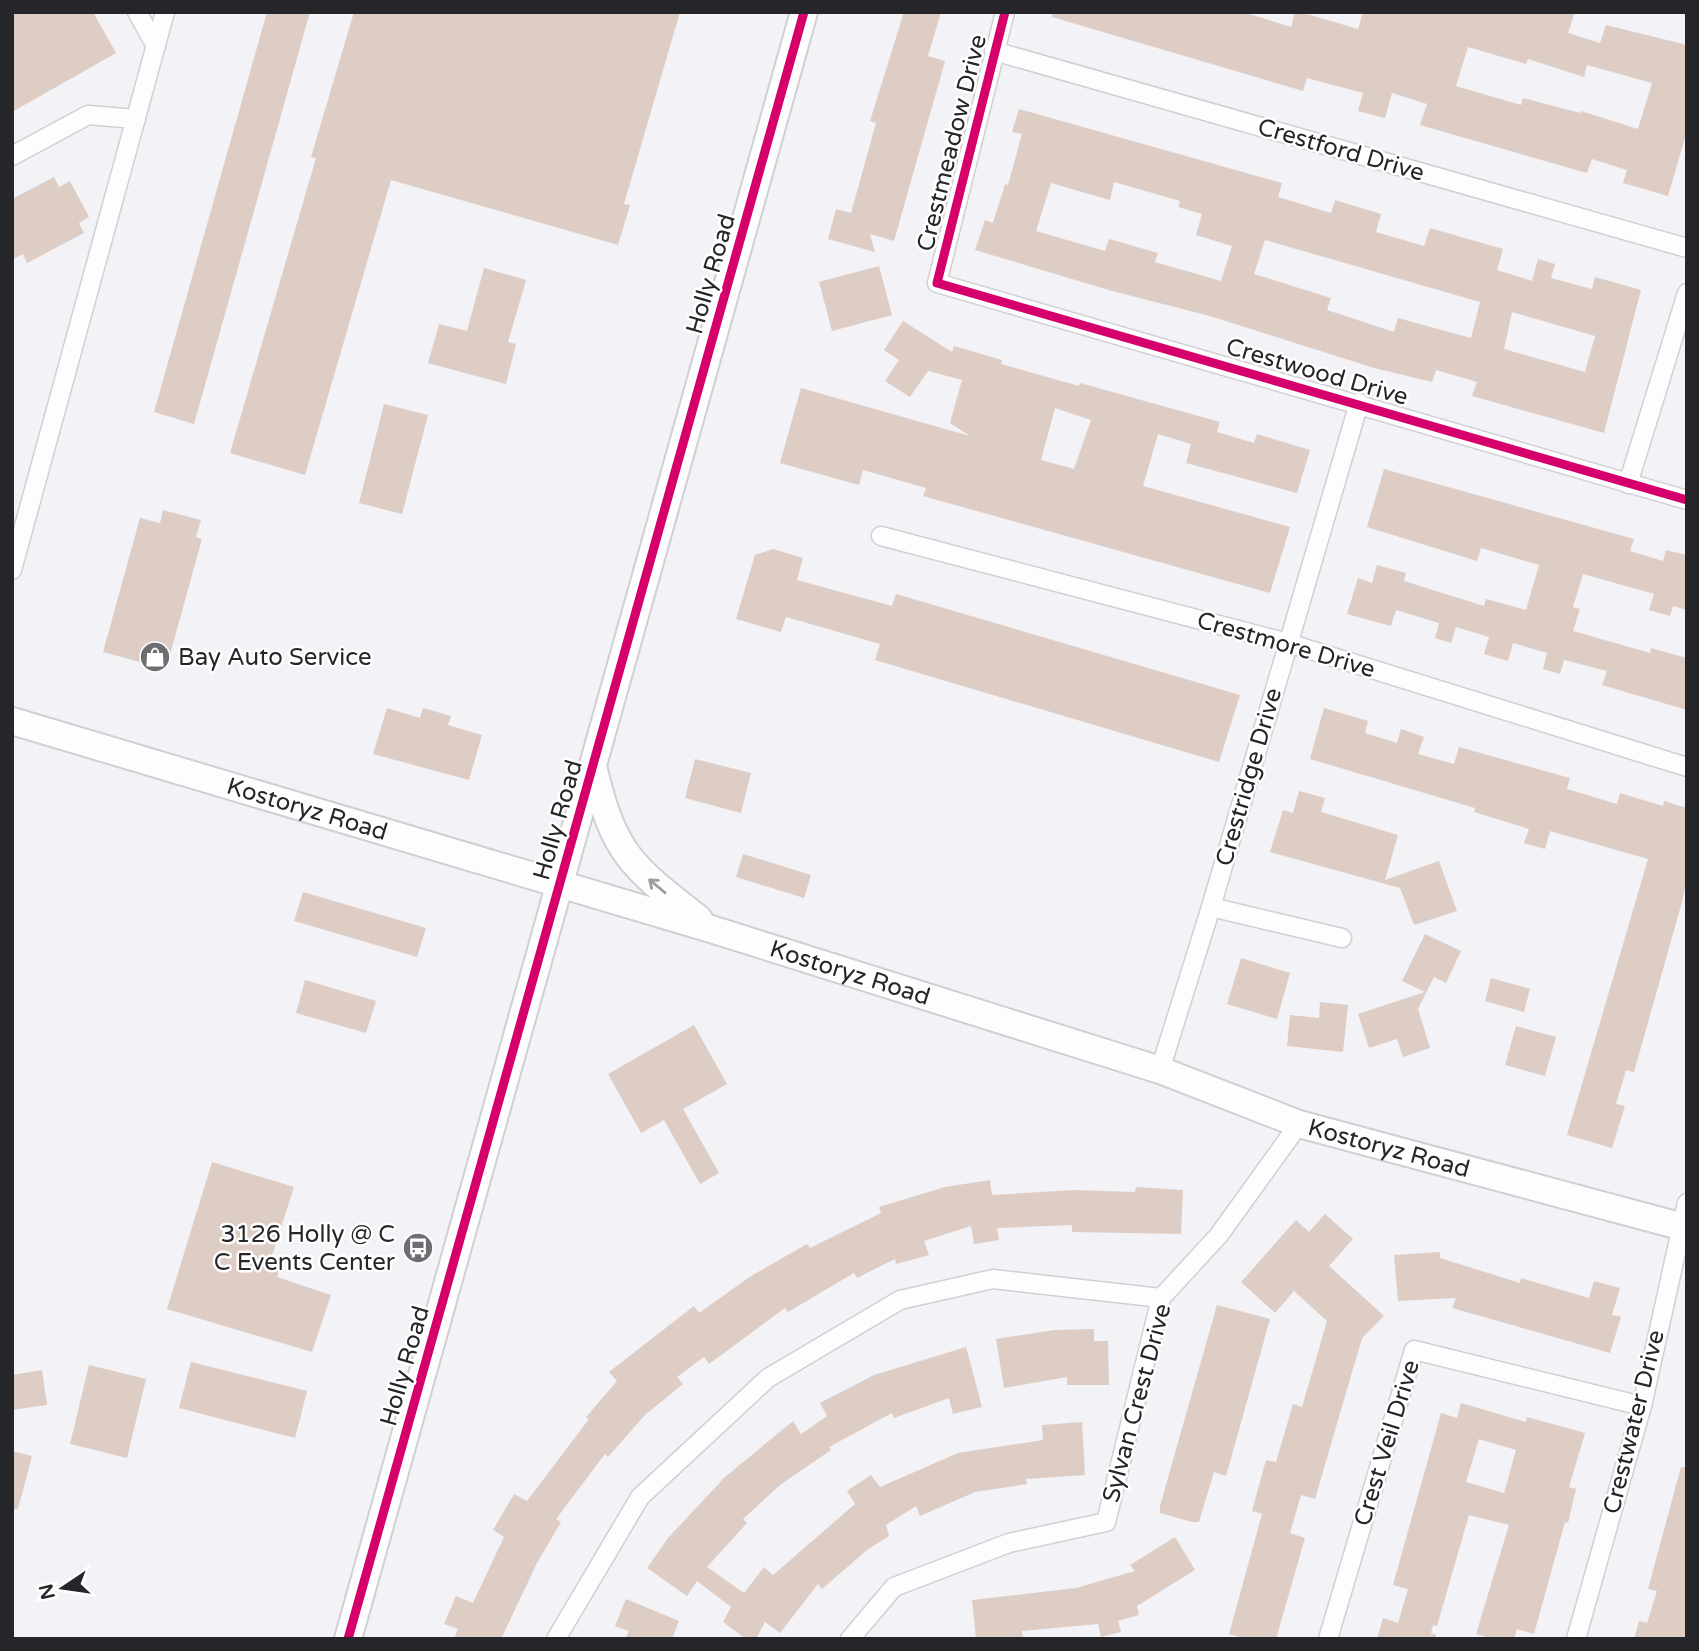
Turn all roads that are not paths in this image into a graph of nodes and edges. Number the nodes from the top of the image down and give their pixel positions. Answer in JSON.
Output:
{"nodes":[{"id":1,"x":137,"y":12,"type":"edge"},
{"id":2,"x":165,"y":12,"type":"edge"},
{"id":3,"x":804,"y":12,"type":"edge"},
{"id":4,"x":1005,"y":12,"type":"edge"},
{"id":5,"x":156,"y":46,"type":"junction"},
{"id":6,"x":994,"y":51,"type":"junction"},
{"id":7,"x":136,"y":119,"type":"junction"},
{"id":8,"x":12,"y":156,"type":"edge"},
{"id":9,"x":1687,"y":248,"type":"edge"},
{"id":10,"x":937,"y":283,"type":"joint"},
{"id":11,"x":1687,"y":293,"type":"edge"},
{"id":12,"x":1359,"y":403,"type":"junction"},
{"id":13,"x":1628,"y":484,"type":"junction"},
{"id":14,"x":1687,"y":500,"type":"edge"},
{"id":15,"x":881,"y":536,"type":"dead end"},
{"id":16,"x":12,"y":570,"type":"edge"},
{"id":17,"x":1288,"y":643,"type":"junction"},
{"id":18,"x":12,"y":721,"type":"edge"},
{"id":19,"x":594,"y":766,"type":"junction"},
{"id":20,"x":1687,"y":767,"type":"edge"},
{"id":21,"x":560,"y":885,"type":"junction"},
{"id":22,"x":1211,"y":907,"type":"junction"},
{"id":23,"x":711,"y":929,"type":"junction"},
{"id":24,"x":1342,"y":938,"type":"dead end"},
{"id":25,"x":1160,"y":1070,"type":"junction"},
{"id":26,"x":1299,"y":1124,"type":"junction"},
{"id":27,"x":1685,"y":1219,"type":"edge"},
{"id":28,"x":1161,"y":1298,"type":"junction"},
{"id":29,"x":1642,"y":1405,"type":"junction"},
{"id":30,"x":348,"y":1639,"type":"edge"},
{"id":31,"x":556,"y":1639,"type":"edge"},
{"id":32,"x":850,"y":1639,"type":"edge"},
{"id":33,"x":1328,"y":1639,"type":"edge"},
{"id":34,"x":1576,"y":1639,"type":"edge"}],
"edges":[{"from":1,"to":5,"type":"street"},
{"from":2,"to":5,"type":"street"},
{"from":3,"to":19,"type":"main road","name":"Holly Road"},
{"from":4,"to":6,"type":"street","name":"Crestmeadow Drive"},
{"from":5,"to":7,"type":"street"},
{"from":6,"to":9,"type":"street","name":"Crestford Drive"},
{"from":6,"to":10,"type":"street","name":"Crestmeadow Drive"},
{"from":7,"to":8,"type":"street"},
{"from":7,"to":16,"type":"street"},
{"from":10,"to":12,"type":"street","name":"Crestwood Drive"},
{"from":11,"to":13,"type":"street"},
{"from":12,"to":13,"type":"street","name":"Crestwood Drive"},
{"from":12,"to":17,"type":"street","name":"Crestridge Drive"},
{"from":13,"to":14,"type":"street","name":"Crestwood Drive"},
{"from":15,"to":17,"type":"street","name":"Crestmore Drive"},
{"from":17,"to":20,"type":"street","name":"Crestmore Drive"},
{"from":17,"to":22,"type":"street","name":"Crestridge Drive"},
{"from":18,"to":21,"type":"main road","name":"Kostoryz Road"},
{"from":19,"to":21,"type":"main road","name":"Holly Road"},
{"from":23,"to":19,"type":"main road","one_way":true},
{"from":21,"to":23,"type":"main road","name":"Kostoryz Road"},
{"from":21,"to":30,"type":"main road","name":"Holly Road"},
{"from":22,"to":24,"type":"street"},
{"from":22,"to":25,"type":"street","name":"Crestridge Drive"},
{"from":23,"to":25,"type":"main road","name":"Kostoryz Road"},
{"from":25,"to":26,"type":"main road","name":"Kostoryz Road"},
{"from":26,"to":27,"type":"main road","name":"Kostoryz Road"},
{"from":26,"to":28,"type":"street","name":"Sylvan Crest Drive"},
{"from":27,"to":29,"type":"street","name":"Crestwater Drive"},
{"from":28,"to":31,"type":"street"},
{"from":28,"to":32,"type":"street","name":"Sylvan Crest Drive"},
{"from":29,"to":33,"type":"street","name":"Crest Veil Drive"},
{"from":29,"to":34,"type":"street","name":"Crestwater Drive"}]}
